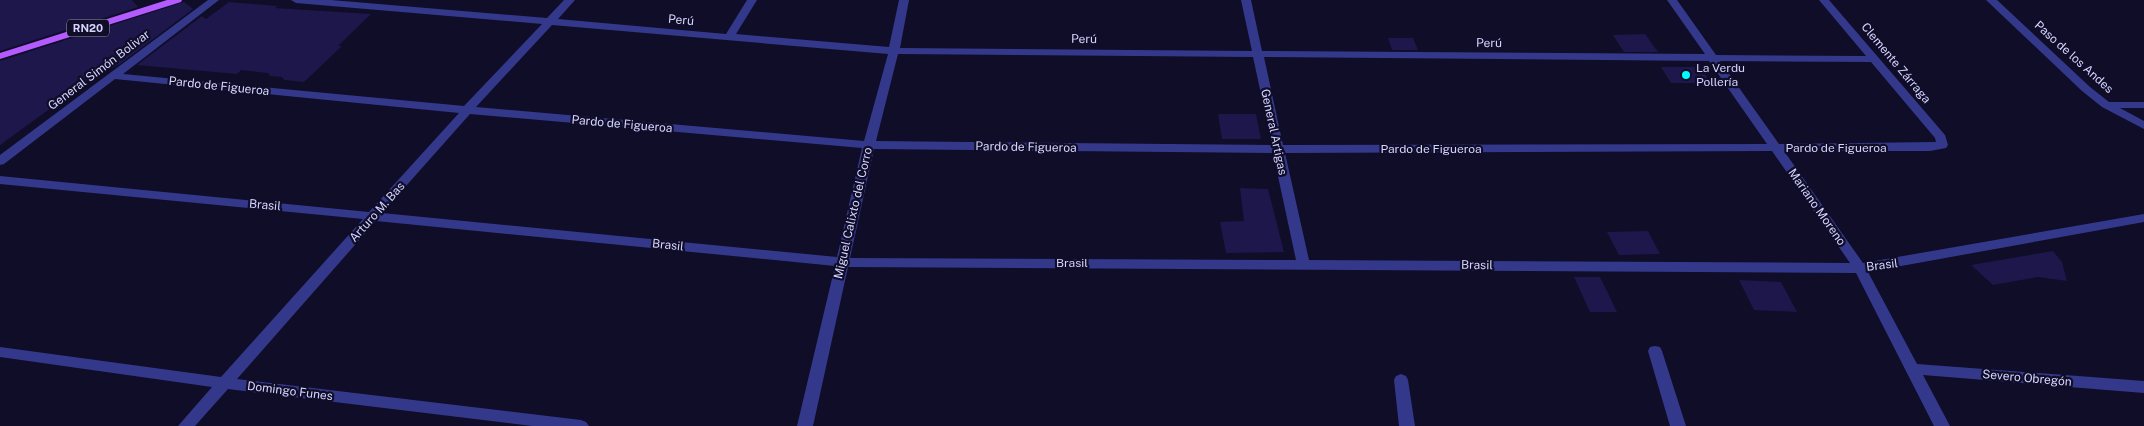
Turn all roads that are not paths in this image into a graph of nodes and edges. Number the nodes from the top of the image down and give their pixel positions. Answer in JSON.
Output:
{"nodes":[{"id":1,"x":176,"y":0,"type":"edge"},
{"id":2,"x":214,"y":0,"type":"edge"},
{"id":3,"x":296,"y":0,"type":"edge"},
{"id":4,"x":570,"y":0,"type":"edge"},
{"id":5,"x":752,"y":0,"type":"edge"},
{"id":6,"x":904,"y":0,"type":"edge"},
{"id":7,"x":1246,"y":0,"type":"edge"},
{"id":8,"x":1672,"y":0,"type":"edge"},
{"id":9,"x":1824,"y":0,"type":"edge"},
{"id":10,"x":1992,"y":0,"type":"edge"},
{"id":11,"x":550,"y":22,"type":"junction"},
{"id":12,"x":729,"y":37,"type":"junction"},
{"id":13,"x":894,"y":51,"type":"junction"},
{"id":14,"x":1257,"y":55,"type":"junction"},
{"id":15,"x":0,"y":56,"type":"edge"},
{"id":16,"x":1714,"y":59,"type":"junction"},
{"id":17,"x":1875,"y":59,"type":"junction"},
{"id":18,"x":113,"y":76,"type":"junction"},
{"id":19,"x":2106,"y":105,"type":"junction"},
{"id":20,"x":2144,"y":105,"type":"edge"},
{"id":21,"x":467,"y":110,"type":"junction"},
{"id":22,"x":2144,"y":126,"type":"edge"},
{"id":23,"x":869,"y":145,"type":"junction"},
{"id":24,"x":1942,"y":145,"type":"joint"},
{"id":25,"x":1776,"y":148,"type":"junction"},
{"id":26,"x":1278,"y":149,"type":"junction"},
{"id":27,"x":0,"y":161,"type":"edge"},
{"id":28,"x":0,"y":180,"type":"edge"},
{"id":29,"x":373,"y":216,"type":"junction"},
{"id":30,"x":2144,"y":218,"type":"edge"},
{"id":31,"x":842,"y":262,"type":"junction"},
{"id":32,"x":1303,"y":263,"type":"junction"},
{"id":33,"x":1860,"y":268,"type":"junction"},
{"id":34,"x":1655,"y":351,"type":"dead end"},
{"id":35,"x":0,"y":352,"type":"edge"},
{"id":36,"x":1911,"y":368,"type":"junction"},
{"id":37,"x":1401,"y":380,"type":"dead end"},
{"id":38,"x":226,"y":383,"type":"junction"},
{"id":39,"x":2144,"y":387,"type":"edge"},
{"id":40,"x":186,"y":426,"type":"edge"},
{"id":41,"x":580,"y":426,"type":"edge"},
{"id":42,"x":805,"y":426,"type":"edge"},
{"id":43,"x":1407,"y":426,"type":"edge"},
{"id":44,"x":1678,"y":426,"type":"edge"},
{"id":45,"x":1942,"y":426,"type":"edge"}],
"edges":[{"from":1,"to":15,"type":"main road","number":"RN20"},
{"from":2,"to":18,"type":"street","name":"General Simón Bolivar"},
{"from":3,"to":11,"type":"street","name":"Perú"},
{"from":4,"to":11,"type":"street","name":"Arturo M. Bas"},
{"from":5,"to":12,"type":"street"},
{"from":6,"to":13,"type":"street","name":"Miguel Calixto del Corro"},
{"from":7,"to":14,"type":"street","name":"General Artigas"},
{"from":8,"to":16,"type":"street","name":"Mariano Moreno"},
{"from":9,"to":17,"type":"street","name":"Clemente Zárraga"},
{"from":10,"to":19,"type":"street","name":"Paso de los Andes"},
{"from":11,"to":12,"type":"street","name":"Perú"},
{"from":11,"to":21,"type":"street","name":"Arturo M. Bas"},
{"from":12,"to":13,"type":"street","name":"Perú"},
{"from":13,"to":14,"type":"street","name":"Perú"},
{"from":13,"to":23,"type":"street","name":"Miguel Calixto del Corro"},
{"from":14,"to":16,"type":"street","name":"Perú"},
{"from":14,"to":26,"type":"street","name":"General Artigas"},
{"from":16,"to":17,"type":"street","name":"Perú"},
{"from":16,"to":25,"type":"street","name":"Mariano Moreno"},
{"from":17,"to":24,"type":"street","name":"Clemente Zárraga"},
{"from":18,"to":21,"type":"street","name":"Pardo de Figueroa"},
{"from":18,"to":27,"type":"street","name":"General Simón Bolivar"},
{"from":19,"to":20,"type":"street"},
{"from":19,"to":22,"type":"street","name":"Paso de los Andes"},
{"from":21,"to":23,"type":"street","name":"Pardo de Figueroa"},
{"from":21,"to":29,"type":"street","name":"Arturo M. Bas"},
{"from":23,"to":26,"type":"street","name":"Pardo de Figueroa"},
{"from":23,"to":31,"type":"street","name":"Miguel Calixto del Corro"},
{"from":24,"to":25,"type":"street","name":"Pardo de Figueroa"},
{"from":25,"to":26,"type":"street","name":"Pardo de Figueroa"},
{"from":25,"to":33,"type":"street","name":"Mariano Moreno"},
{"from":26,"to":32,"type":"street","name":"General Artigas"},
{"from":28,"to":29,"type":"street","name":"Brasil"},
{"from":29,"to":31,"type":"street","name":"Brasil"},
{"from":29,"to":38,"type":"street","name":"Arturo M. Bas"},
{"from":30,"to":33,"type":"street","name":"Brasil"},
{"from":31,"to":32,"type":"street","name":"Brasil"},
{"from":31,"to":42,"type":"street","name":"Miguel Calixto del Corro"},
{"from":32,"to":33,"type":"street","name":"Brasil"},
{"from":33,"to":36,"type":"street","name":"Mariano Moreno"},
{"from":34,"to":44,"type":"street"},
{"from":35,"to":38,"type":"street","name":"Domingo Funes"},
{"from":36,"to":39,"type":"street","name":"Severo Obregón"},
{"from":36,"to":45,"type":"street","name":"Mariano Moreno"},
{"from":37,"to":43,"type":"street"},
{"from":38,"to":40,"type":"street","name":"Arturo M. Bas"},
{"from":38,"to":41,"type":"street","name":"Domingo Funes"}]}
